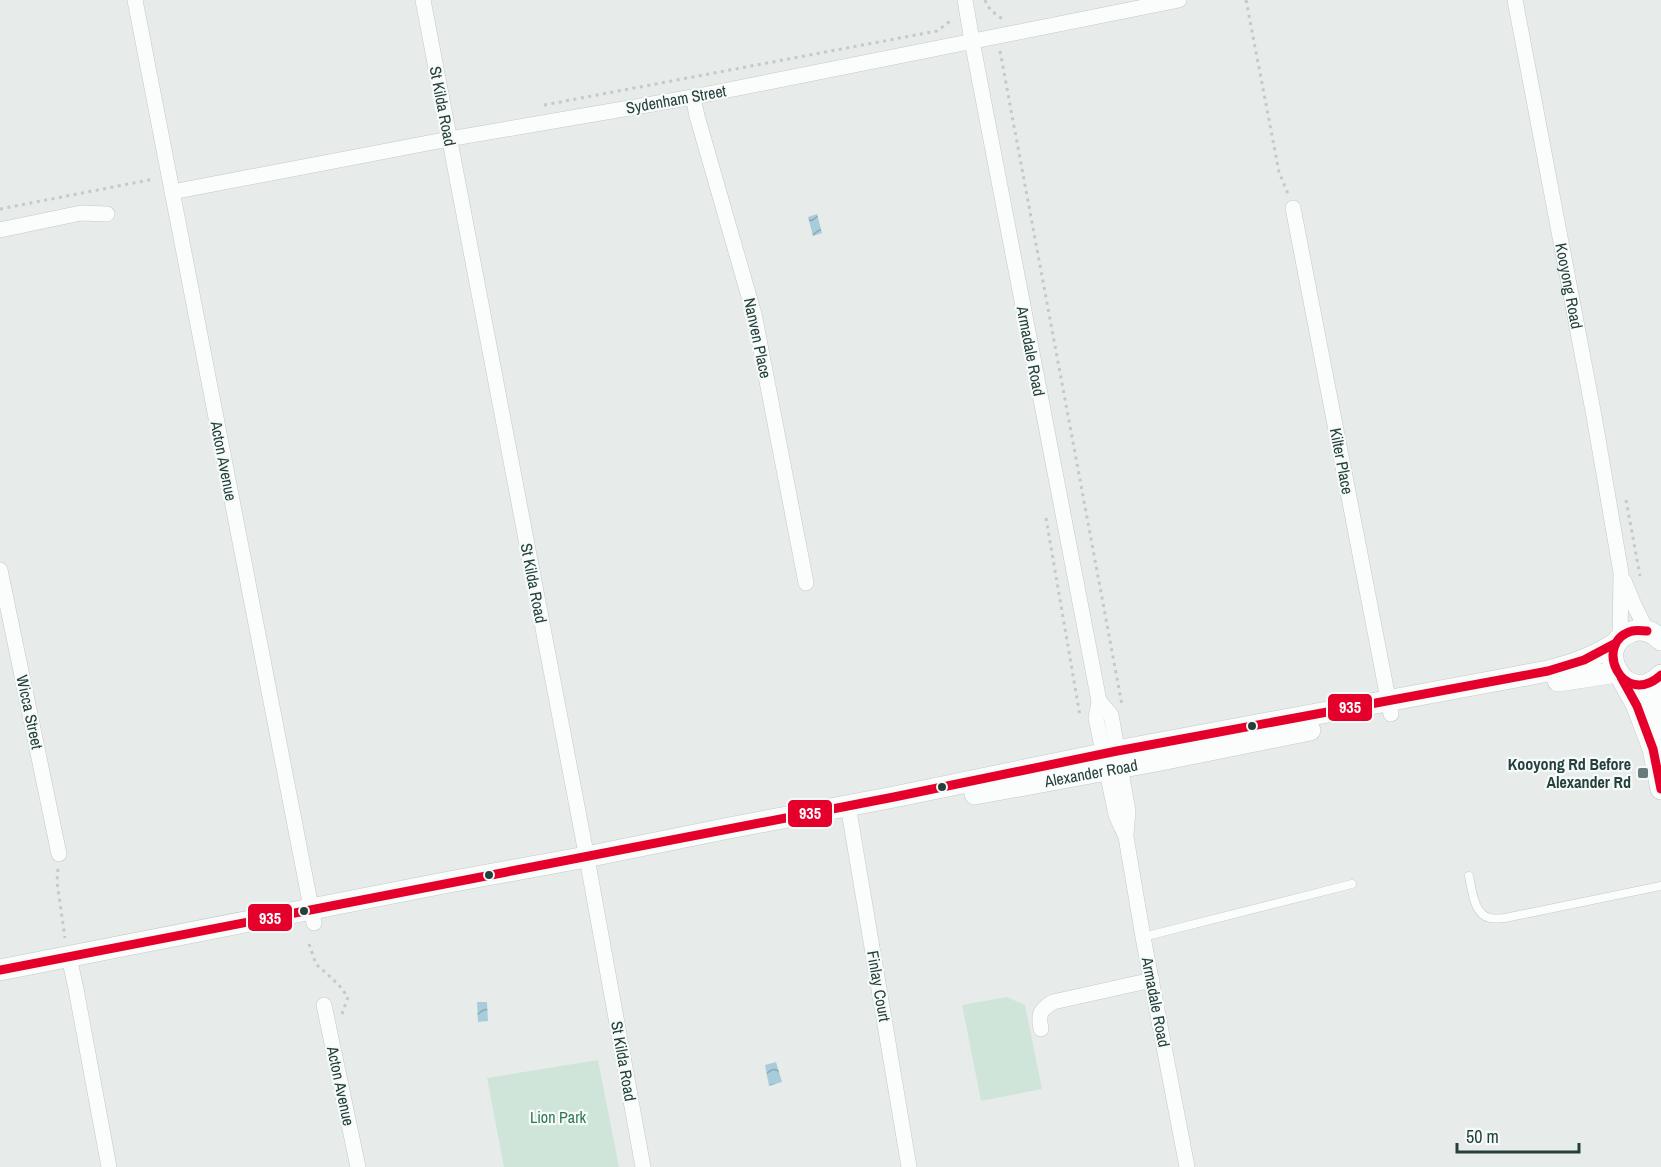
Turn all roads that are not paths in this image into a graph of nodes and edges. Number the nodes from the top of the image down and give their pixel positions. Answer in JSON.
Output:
{"nodes":[{"id":1,"x":135,"y":0,"type":"edge"},
{"id":2,"x":423,"y":0,"type":"edge"},
{"id":3,"x":965,"y":0,"type":"edge"},
{"id":4,"x":1179,"y":0,"type":"edge"},
{"id":5,"x":1515,"y":0,"type":"edge"},
{"id":6,"x":972,"y":41,"type":"junction"},
{"id":7,"x":693,"y":97,"type":"junction"},
{"id":8,"x":449,"y":140,"type":"junction"},
{"id":9,"x":172,"y":192,"type":"junction"},
{"id":10,"x":1293,"y":207,"type":"road end"},
{"id":11,"x":107,"y":214,"type":"dead end"},
{"id":12,"x":0,"y":230,"type":"edge"},
{"id":13,"x":0,"y":570,"type":"edge"},
{"id":14,"x":1621,"y":573,"type":"junction"},
{"id":15,"x":806,"y":583,"type":"dead end"},
{"id":16,"x":1657,"y":637,"type":"edge"},
{"id":17,"x":1618,"y":640,"type":"junction"},
{"id":18,"x":1619,"y":675,"type":"junction"},
{"id":19,"x":1656,"y":678,"type":"edge"},
{"id":20,"x":1389,"y":707,"type":"junction"},
{"id":21,"x":1653,"y":748,"type":"junction"},
{"id":22,"x":1112,"y":761,"type":"junction"},
{"id":23,"x":1661,"y":789,"type":"edge"},
{"id":24,"x":849,"y":812,"type":"junction"},
{"id":25,"x":59,"y":854,"type":"road end"},
{"id":26,"x":588,"y":863,"type":"junction"},
{"id":27,"x":1469,"y":876,"type":"dead end"},
{"id":28,"x":1352,"y":884,"type":"dead end"},
{"id":29,"x":1661,"y":885,"type":"edge"},
{"id":30,"x":312,"y":916,"type":"junction"},
{"id":31,"x":1143,"y":937,"type":"junction"},
{"id":32,"x":69,"y":955,"type":"junction"},
{"id":33,"x":0,"y":970,"type":"edge"},
{"id":34,"x":1152,"y":980,"type":"junction"},
{"id":35,"x":0,"y":983,"type":"edge"},
{"id":36,"x":324,"y":1005,"type":"dead end"},
{"id":37,"x":1041,"y":1029,"type":"dead end"},
{"id":38,"x":109,"y":1167,"type":"edge"},
{"id":39,"x":358,"y":1167,"type":"edge"},
{"id":40,"x":643,"y":1167,"type":"edge"},
{"id":41,"x":909,"y":1167,"type":"edge"},
{"id":42,"x":1188,"y":1167,"type":"edge"}],
"edges":[{"from":1,"to":9,"type":"street","name":"Acton Avenue"},
{"from":2,"to":8,"type":"street","name":"St Kilda Road"},
{"from":3,"to":6,"type":"street","name":"Armadale Road"},
{"from":4,"to":6,"type":"street","name":"Sydenham Street"},
{"from":5,"to":14,"type":"street","name":"Kooyong Road"},
{"from":6,"to":7,"type":"street","name":"Sydenham Street"},
{"from":6,"to":22,"type":"street","name":"Armadale Road"},
{"from":7,"to":8,"type":"street","name":"Sydenham Street"},
{"from":7,"to":15,"type":"street","name":"Nanven Place"},
{"from":8,"to":9,"type":"street","name":"Sydenham Street"},
{"from":8,"to":26,"type":"street","name":"St Kilda Road"},
{"from":9,"to":30,"type":"street","name":"Acton Avenue"},
{"from":10,"to":20,"type":"street","name":"Kilter Place"},
{"from":11,"to":12,"type":"street"},
{"from":13,"to":25,"type":"street","name":"Wicca Street"},
{"from":14,"to":16,"type":"street","name":"Kooyong Road"},
{"from":14,"to":17,"type":"street","name":"Kooyong Road"},
{"from":16,"to":17,"type":"main road","name":"Alexander Road"},
{"from":17,"to":18,"type":"main road"},
{"from":17,"to":20,"type":"main road","name":"Alexander Road"},
{"from":18,"to":19,"type":"main road","name":"Alexander Road"},
{"from":18,"to":20,"type":"main road","name":"Alexander Road"},
{"from":18,"to":21,"type":"main road"},
{"from":19,"to":21,"type":"main road"},
{"from":20,"to":22,"type":"main road","name":"Alexander Road"},
{"from":21,"to":23,"type":"main road"},
{"from":22,"to":24,"type":"main road","name":"Alexander Road"},
{"from":22,"to":31,"type":"street","name":"Armadale Road"},
{"from":24,"to":26,"type":"main road","name":"Alexander Road"},
{"from":24,"to":41,"type":"street","name":"Finlay Court"},
{"from":26,"to":30,"type":"main road","name":"Alexander Road"},
{"from":26,"to":40,"type":"street","name":"St Kilda Road"},
{"from":27,"to":29,"type":"lane"},
{"from":28,"to":31,"type":"lane"},
{"from":30,"to":32,"type":"main road","name":"Alexander Road"},
{"from":31,"to":34,"type":"street","name":"Armadale Road"},
{"from":32,"to":33,"type":"main road","name":"Alexander Road"},
{"from":32,"to":35,"type":"main road","name":"Alexander Road"},
{"from":32,"to":38,"type":"street"},
{"from":34,"to":37,"type":"street"},
{"from":34,"to":42,"type":"street","name":"Armadale Road"},
{"from":36,"to":39,"type":"street","name":"Acton Avenue"}]}
